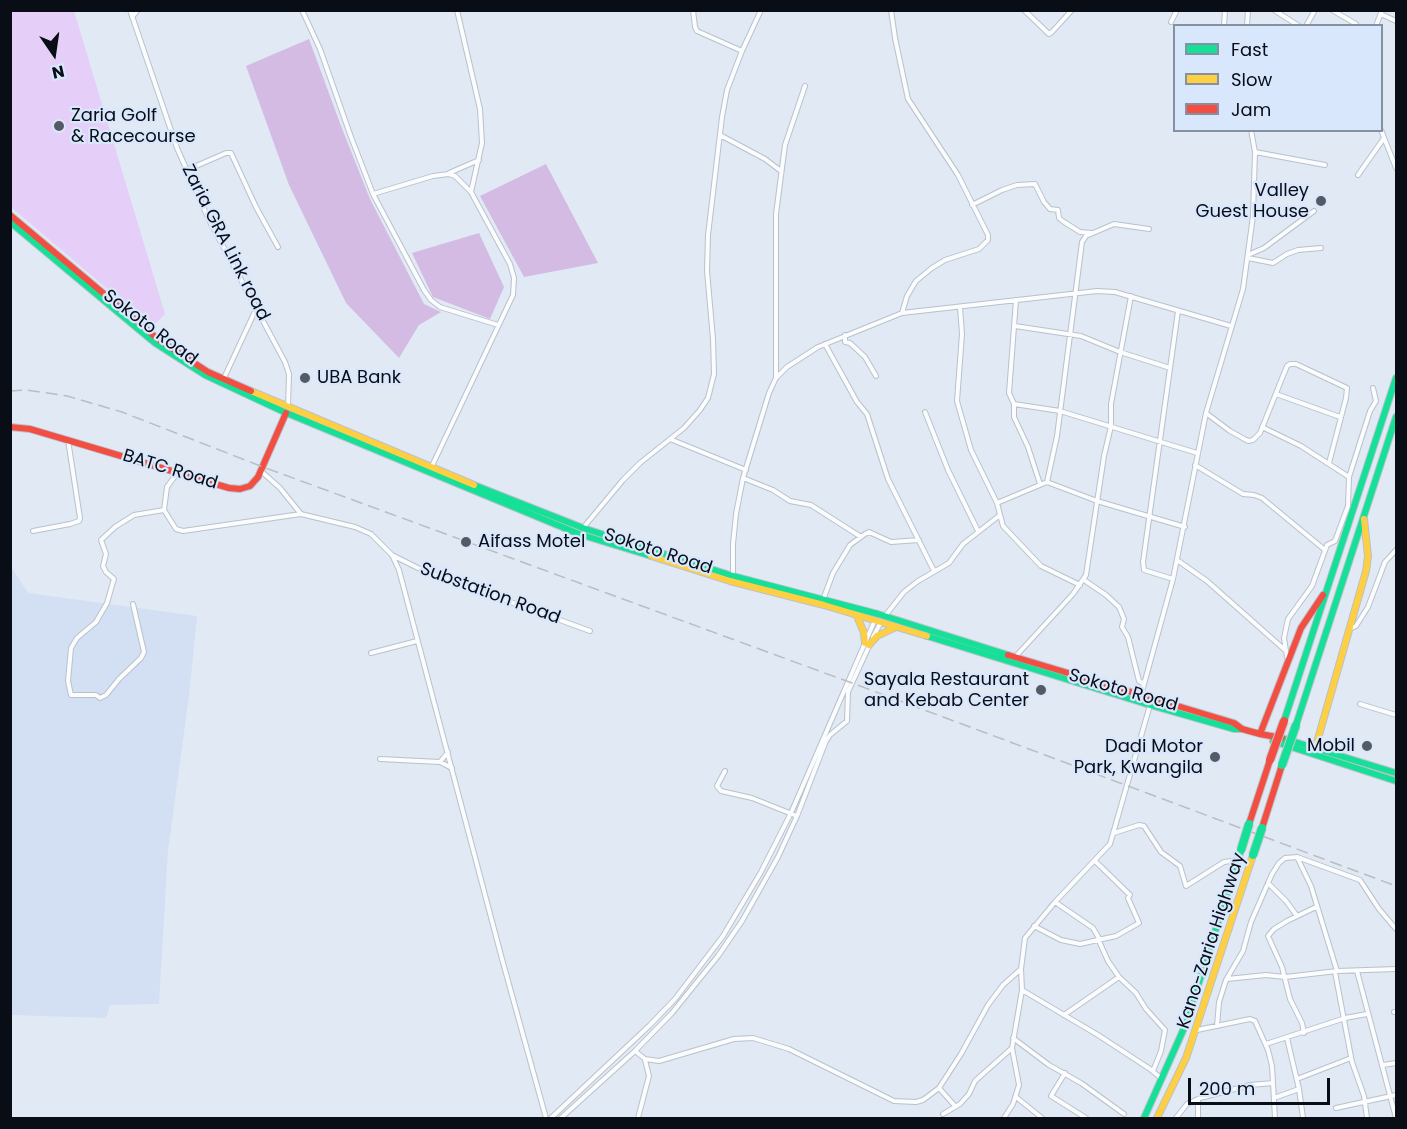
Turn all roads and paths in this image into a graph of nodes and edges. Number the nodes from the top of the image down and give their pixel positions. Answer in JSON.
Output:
{"nodes":[{"id":1,"x":130,"y":10,"type":"edge"},
{"id":2,"x":138,"y":10,"type":"edge"},
{"id":3,"x":302,"y":10,"type":"edge"},
{"id":4,"x":457,"y":10,"type":"edge"},
{"id":5,"x":693,"y":10,"type":"edge"},
{"id":6,"x":761,"y":10,"type":"edge"},
{"id":7,"x":891,"y":10,"type":"edge"},
{"id":8,"x":1024,"y":10,"type":"edge"},
{"id":9,"x":1072,"y":10,"type":"edge"},
{"id":10,"x":1177,"y":10,"type":"edge"},
{"id":11,"x":1274,"y":10,"type":"edge"},
{"id":12,"x":1315,"y":10,"type":"edge"},
{"id":13,"x":1332,"y":10,"type":"edge"},
{"id":14,"x":1382,"y":12,"type":"edge"},
{"id":15,"x":132,"y":17,"type":"junction"},
{"id":16,"x":1396,"y":21,"type":"edge"},
{"id":17,"x":1171,"y":22,"type":"dead end"},
{"id":18,"x":1296,"y":24,"type":"edge"},
{"id":19,"x":1307,"y":24,"type":"edge"},
{"id":20,"x":1356,"y":24,"type":"edge"},
{"id":21,"x":742,"y":51,"type":"junction"},
{"id":22,"x":806,"y":86,"type":"dead end"},
{"id":23,"x":1251,"y":132,"type":"edge"},
{"id":24,"x":1382,"y":132,"type":"edge"},
{"id":25,"x":720,"y":135,"type":"junction"},
{"id":26,"x":1384,"y":138,"type":"junction"},
{"id":27,"x":1255,"y":152,"type":"junction"},
{"id":28,"x":479,"y":160,"type":"junction"},
{"id":29,"x":1325,"y":165,"type":"dead end"},
{"id":30,"x":1396,"y":168,"type":"edge"},
{"id":31,"x":187,"y":170,"type":"junction"},
{"id":32,"x":781,"y":172,"type":"junction"},
{"id":33,"x":449,"y":174,"type":"junction"},
{"id":34,"x":1358,"y":175,"type":"dead end"},
{"id":35,"x":471,"y":192,"type":"junction"},
{"id":36,"x":373,"y":194,"type":"junction"},
{"id":37,"x":972,"y":205,"type":"junction"},
{"id":38,"x":1314,"y":211,"type":"dead end"},
{"id":39,"x":10,"y":215,"type":"edge"},
{"id":40,"x":10,"y":222,"type":"edge"},
{"id":41,"x":1149,"y":229,"type":"dead end"},
{"id":42,"x":1092,"y":233,"type":"junction"},
{"id":43,"x":278,"y":247,"type":"dead end"},
{"id":44,"x":1320,"y":248,"type":"dead end"},
{"id":45,"x":1248,"y":256,"type":"junction"},
{"id":46,"x":1075,"y":294,"type":"junction"},
{"id":47,"x":1131,"y":296,"type":"junction"},
{"id":48,"x":1016,"y":300,"type":"junction"},
{"id":49,"x":257,"y":307,"type":"junction"},
{"id":50,"x":960,"y":307,"type":"junction"},
{"id":51,"x":1178,"y":311,"type":"junction"},
{"id":52,"x":902,"y":312,"type":"junction"},
{"id":53,"x":498,"y":325,"type":"junction"},
{"id":54,"x":1015,"y":326,"type":"junction"},
{"id":55,"x":1231,"y":326,"type":"junction"},
{"id":56,"x":1070,"y":334,"type":"junction"},
{"id":57,"x":845,"y":335,"type":"junction"},
{"id":58,"x":825,"y":344,"type":"junction"},
{"id":59,"x":1120,"y":352,"type":"junction"},
{"id":60,"x":1170,"y":368,"type":"junction"},
{"id":61,"x":876,"y":376,"type":"dead end"},
{"id":62,"x":776,"y":378,"type":"junction"},
{"id":63,"x":1396,"y":378,"type":"edge"},
{"id":64,"x":224,"y":379,"type":"junction"},
{"id":65,"x":1373,"y":388,"type":"dead end"},
{"id":66,"x":1276,"y":394,"type":"junction"},
{"id":67,"x":1014,"y":404,"type":"junction"},
{"id":68,"x":287,"y":410,"type":"junction"},
{"id":69,"x":1060,"y":411,"type":"junction"},
{"id":70,"x":925,"y":412,"type":"dead end"},
{"id":71,"x":1206,"y":413,"type":"junction"},
{"id":72,"x":1340,"y":417,"type":"junction"},
{"id":73,"x":1396,"y":417,"type":"edge"},
{"id":74,"x":1111,"y":426,"type":"junction"},
{"id":75,"x":10,"y":427,"type":"edge"},
{"id":76,"x":1262,"y":427,"type":"junction"},
{"id":77,"x":670,"y":439,"type":"junction"},
{"id":78,"x":68,"y":440,"type":"junction"},
{"id":79,"x":358,"y":440,"type":"junction"},
{"id":80,"x":1160,"y":441,"type":"junction"},
{"id":81,"x":1197,"y":453,"type":"junction"},
{"id":82,"x":1329,"y":463,"type":"junction"},
{"id":83,"x":1195,"y":465,"type":"junction"},
{"id":84,"x":431,"y":468,"type":"junction"},
{"id":85,"x":746,"y":470,"type":"junction"},
{"id":86,"x":261,"y":471,"type":"junction"},
{"id":87,"x":178,"y":472,"type":"junction"},
{"id":88,"x":1349,"y":477,"type":"junction"},
{"id":89,"x":743,"y":478,"type":"junction"},
{"id":90,"x":1047,"y":482,"type":"junction"},
{"id":91,"x":1040,"y":484,"type":"junction"},
{"id":92,"x":1097,"y":501,"type":"junction"},
{"id":93,"x":997,"y":503,"type":"junction"},
{"id":94,"x":164,"y":510,"type":"junction"},
{"id":95,"x":1365,"y":510,"type":"junction"},
{"id":96,"x":302,"y":514,"type":"junction"},
{"id":97,"x":1000,"y":515,"type":"junction"},
{"id":98,"x":1149,"y":516,"type":"junction"},
{"id":99,"x":1185,"y":527,"type":"junction"},
{"id":100,"x":583,"y":528,"type":"junction"},
{"id":101,"x":33,"y":531,"type":"dead end"},
{"id":102,"x":978,"y":531,"type":"junction"},
{"id":103,"x":861,"y":537,"type":"junction"},
{"id":104,"x":919,"y":540,"type":"junction"},
{"id":105,"x":1325,"y":550,"type":"junction"},
{"id":106,"x":1396,"y":550,"type":"edge"},
{"id":107,"x":392,"y":555,"type":"junction"},
{"id":108,"x":1177,"y":560,"type":"junction"},
{"id":109,"x":934,"y":571,"type":"junction"},
{"id":110,"x":733,"y":576,"type":"junction"},
{"id":111,"x":1173,"y":579,"type":"junction"},
{"id":112,"x":1084,"y":580,"type":"junction"},
{"id":113,"x":1330,"y":583,"type":"junction"},
{"id":114,"x":1080,"y":585,"type":"junction"},
{"id":115,"x":823,"y":600,"type":"junction"},
{"id":116,"x":133,"y":604,"type":"dead end"},
{"id":117,"x":857,"y":616,"type":"junction"},
{"id":118,"x":879,"y":619,"type":"junction"},
{"id":119,"x":895,"y":628,"type":"junction"},
{"id":120,"x":1349,"y":629,"type":"junction"},
{"id":121,"x":590,"y":631,"type":"dead end"},
{"id":122,"x":417,"y":641,"type":"junction"},
{"id":123,"x":1310,"y":642,"type":"junction"},
{"id":124,"x":867,"y":644,"type":"junction"},
{"id":125,"x":1321,"y":645,"type":"junction"},
{"id":126,"x":1286,"y":650,"type":"junction"},
{"id":127,"x":371,"y":653,"type":"dead end"},
{"id":128,"x":1016,"y":656,"type":"junction"},
{"id":129,"x":1288,"y":660,"type":"junction"},
{"id":130,"x":1144,"y":684,"type":"junction"},
{"id":131,"x":1140,"y":696,"type":"junction"},
{"id":132,"x":1151,"y":702,"type":"junction"},
{"id":133,"x":1360,"y":704,"type":"dead end"},
{"id":134,"x":1396,"y":715,"type":"edge"},
{"id":135,"x":1260,"y":734,"type":"junction"},
{"id":136,"x":1271,"y":737,"type":"junction"},
{"id":137,"x":1315,"y":749,"type":"junction"},
{"id":138,"x":448,"y":752,"type":"junction"},
{"id":139,"x":380,"y":759,"type":"dead end"},
{"id":140,"x":440,"y":762,"type":"junction"},
{"id":141,"x":452,"y":768,"type":"junction"},
{"id":142,"x":724,"y":771,"type":"dead end"},
{"id":143,"x":1396,"y":773,"type":"edge"},
{"id":144,"x":1396,"y":781,"type":"edge"},
{"id":145,"x":790,"y":813,"type":"junction"},
{"id":146,"x":797,"y":816,"type":"junction"},
{"id":147,"x":1113,"y":834,"type":"junction"},
{"id":148,"x":1298,"y":857,"type":"junction"},
{"id":149,"x":1238,"y":860,"type":"junction"},
{"id":150,"x":1095,"y":861,"type":"junction"},
{"id":151,"x":1268,"y":883,"type":"junction"},
{"id":152,"x":1055,"y":902,"type":"junction"},
{"id":153,"x":1316,"y":908,"type":"junction"},
{"id":154,"x":1297,"y":916,"type":"junction"},
{"id":155,"x":1034,"y":926,"type":"junction"},
{"id":156,"x":1396,"y":929,"type":"edge"},
{"id":157,"x":1100,"y":940,"type":"junction"},
{"id":158,"x":1021,"y":969,"type":"junction"},
{"id":159,"x":1396,"y":969,"type":"edge"},
{"id":160,"x":1336,"y":971,"type":"junction"},
{"id":161,"x":1357,"y":971,"type":"junction"},
{"id":162,"x":1119,"y":977,"type":"junction"},
{"id":163,"x":1285,"y":977,"type":"junction"},
{"id":164,"x":1226,"y":980,"type":"junction"},
{"id":165,"x":1022,"y":990,"type":"junction"},
{"id":166,"x":1367,"y":1014,"type":"junction"},
{"id":167,"x":1065,"y":1015,"type":"junction"},
{"id":168,"x":1342,"y":1020,"type":"junction"},
{"id":169,"x":1217,"y":1026,"type":"junction"},
{"id":170,"x":1196,"y":1030,"type":"junction"},
{"id":171,"x":1304,"y":1033,"type":"junction"},
{"id":172,"x":1013,"y":1038,"type":"junction"},
{"id":173,"x":1287,"y":1038,"type":"junction"},
{"id":174,"x":1266,"y":1044,"type":"junction"},
{"id":175,"x":1012,"y":1048,"type":"junction"},
{"id":176,"x":635,"y":1050,"type":"junction"},
{"id":177,"x":1351,"y":1058,"type":"junction"},
{"id":178,"x":645,"y":1059,"type":"junction"},
{"id":179,"x":612,"y":1063,"type":"junction"},
{"id":180,"x":1396,"y":1063,"type":"edge"},
{"id":181,"x":1383,"y":1065,"type":"junction"},
{"id":182,"x":616,"y":1068,"type":"junction"},
{"id":183,"x":1153,"y":1071,"type":"junction"},
{"id":184,"x":1065,"y":1073,"type":"junction"},
{"id":185,"x":1163,"y":1079,"type":"junction"},
{"id":186,"x":1297,"y":1079,"type":"junction"},
{"id":187,"x":1273,"y":1083,"type":"junction"},
{"id":188,"x":939,"y":1088,"type":"junction"},
{"id":189,"x":1299,"y":1089,"type":"junction"},
{"id":190,"x":1396,"y":1095,"type":"edge"},
{"id":191,"x":1016,"y":1097,"type":"junction"},
{"id":192,"x":1391,"y":1097,"type":"junction"},
{"id":193,"x":1274,"y":1098,"type":"junction"},
{"id":194,"x":1198,"y":1100,"type":"junction"},
{"id":195,"x":1365,"y":1101,"type":"junction"},
{"id":196,"x":955,"y":1106,"type":"junction"},
{"id":197,"x":1336,"y":1108,"type":"dead end"},
{"id":198,"x":943,"y":1114,"type":"dead end"},
{"id":199,"x":1124,"y":1114,"type":"dead end"},
{"id":200,"x":1077,"y":1116,"type":"edge"},
{"id":201,"x":1396,"y":1118,"type":"edge"},
{"id":202,"x":548,"y":1119,"type":"edge"},
{"id":203,"x":561,"y":1119,"type":"edge"},
{"id":204,"x":638,"y":1119,"type":"edge"},
{"id":205,"x":1004,"y":1119,"type":"edge"},
{"id":206,"x":1042,"y":1119,"type":"edge"},
{"id":207,"x":1086,"y":1119,"type":"edge"},
{"id":208,"x":1144,"y":1119,"type":"edge"},
{"id":209,"x":1157,"y":1119,"type":"edge"},
{"id":210,"x":1176,"y":1119,"type":"edge"},
{"id":211,"x":1198,"y":1119,"type":"edge"},
{"id":212,"x":1275,"y":1119,"type":"edge"},
{"id":213,"x":1303,"y":1119,"type":"edge"},
{"id":214,"x":1367,"y":1119,"type":"edge"}],
"edges":[{"from":1,"to":15,"type":"street","name":"Zaria GRA Link road"},
{"from":2,"to":15,"type":"street"},
{"from":3,"to":36,"type":"street"},
{"from":4,"to":28,"type":"street"},
{"from":5,"to":21,"type":"street"},
{"from":6,"to":21,"type":"street"},
{"from":7,"to":37,"type":"street"},
{"from":8,"to":9,"type":"street"},
{"from":10,"to":17,"type":"street"},
{"from":11,"to":18,"type":"street"},
{"from":12,"to":19,"type":"street"},
{"from":13,"to":20,"type":"street"},
{"from":14,"to":16,"type":"street"},
{"from":15,"to":31,"type":"street","name":"Zaria GRA Link road"},
{"from":21,"to":25,"type":"street"},
{"from":22,"to":32,"type":"street"},
{"from":23,"to":27,"type":"street"},
{"from":24,"to":26,"type":"street"},
{"from":25,"to":32,"type":"street"},
{"from":25,"to":77,"type":"street"},
{"from":26,"to":30,"type":"street"},
{"from":26,"to":34,"type":"street"},
{"from":27,"to":29,"type":"street"},
{"from":27,"to":45,"type":"street"},
{"from":28,"to":33,"type":"street"},
{"from":28,"to":35,"type":"street"},
{"from":31,"to":43,"type":"street"},
{"from":31,"to":49,"type":"street","name":"Zaria GRA Link road"},
{"from":32,"to":62,"type":"street"},
{"from":33,"to":35,"type":"street"},
{"from":33,"to":36,"type":"street"},
{"from":35,"to":53,"type":"street"},
{"from":36,"to":53,"type":"street"},
{"from":37,"to":42,"type":"street"},
{"from":37,"to":52,"type":"street"},
{"from":38,"to":45,"type":"street"},
{"from":39,"to":64,"type":"main road","name":"Sokoto Road"},
{"from":40,"to":68,"type":"main road","name":"Sokoto Road"},
{"from":41,"to":42,"type":"street"},
{"from":42,"to":46,"type":"street"},
{"from":44,"to":45,"type":"street"},
{"from":45,"to":55,"type":"street"},
{"from":46,"to":47,"type":"street"},
{"from":46,"to":48,"type":"street"},
{"from":46,"to":56,"type":"street"},
{"from":47,"to":51,"type":"street"},
{"from":47,"to":59,"type":"street"},
{"from":48,"to":50,"type":"street"},
{"from":48,"to":54,"type":"street"},
{"from":49,"to":64,"type":"street"},
{"from":49,"to":68,"type":"street","name":"Zaria GRA Link road"},
{"from":50,"to":52,"type":"street"},
{"from":50,"to":93,"type":"street"},
{"from":51,"to":55,"type":"street"},
{"from":51,"to":60,"type":"street"},
{"from":52,"to":57,"type":"street"},
{"from":53,"to":84,"type":"street"},
{"from":54,"to":56,"type":"street"},
{"from":54,"to":67,"type":"street"},
{"from":55,"to":71,"type":"street"},
{"from":56,"to":59,"type":"street"},
{"from":56,"to":69,"type":"street"},
{"from":57,"to":58,"type":"street"},
{"from":57,"to":61,"type":"street"},
{"from":58,"to":62,"type":"street"},
{"from":58,"to":104,"type":"street"},
{"from":59,"to":60,"type":"street"},
{"from":59,"to":74,"type":"street"},
{"from":60,"to":80,"type":"street"},
{"from":62,"to":85,"type":"street"},
{"from":63,"to":113,"type":"main road"},
{"from":64,"to":68,"type":"main road","name":"Sokoto Road"},
{"from":65,"to":88,"type":"street"},
{"from":66,"to":72,"type":"street"},
{"from":66,"to":72,"type":"street"},
{"from":66,"to":76,"type":"street"},
{"from":67,"to":69,"type":"street"},
{"from":67,"to":91,"type":"street"},
{"from":68,"to":79,"type":"main road","name":"Sokoto Road"},
{"from":68,"to":86,"type":"main road","name":"BATC Road"},
{"from":69,"to":74,"type":"street"},
{"from":69,"to":90,"type":"street"},
{"from":70,"to":102,"type":"street"},
{"from":71,"to":76,"type":"street"},
{"from":71,"to":81,"type":"street"},
{"from":72,"to":82,"type":"street"},
{"from":73,"to":95,"type":"main road","name":"Kano-Zaria Highway"},
{"from":74,"to":80,"type":"street"},
{"from":74,"to":92,"type":"street"},
{"from":75,"to":78,"type":"main road","name":"BATC Road"},
{"from":76,"to":82,"type":"street"},
{"from":77,"to":85,"type":"street"},
{"from":77,"to":100,"type":"street"},
{"from":78,"to":87,"type":"main road","name":"BATC Road"},
{"from":78,"to":101,"type":"street"},
{"from":79,"to":84,"type":"main road","name":"Sokoto Road"},
{"from":79,"to":117,"type":"main road","name":"Sokoto Road"},
{"from":80,"to":81,"type":"street"},
{"from":80,"to":98,"type":"street"},
{"from":81,"to":83,"type":"street"},
{"from":82,"to":88,"type":"street"},
{"from":83,"to":99,"type":"street"},
{"from":83,"to":105,"type":"street"},
{"from":84,"to":100,"type":"main road","name":"Sokoto Road"},
{"from":85,"to":89,"type":"street"},
{"from":86,"to":87,"type":"main road","name":"BATC Road"},
{"from":86,"to":96,"type":"street"},
{"from":87,"to":94,"type":"street"},
{"from":88,"to":105,"type":"street"},
{"from":89,"to":103,"type":"street"},
{"from":89,"to":110,"type":"street"},
{"from":90,"to":91,"type":"street"},
{"from":90,"to":92,"type":"street"},
{"from":91,"to":93,"type":"street"},
{"from":92,"to":98,"type":"street"},
{"from":92,"to":112,"type":"street"},
{"from":93,"to":97,"type":"street"},
{"from":94,"to":96,"type":"street"},
{"from":94,"to":116,"type":"street"},
{"from":95,"to":120,"type":"main road"},
{"from":95,"to":125,"type":"main road","name":"Kano-Zaria Highway"},
{"from":96,"to":107,"type":"street"},
{"from":97,"to":102,"type":"street"},
{"from":97,"to":114,"type":"street"},
{"from":98,"to":99,"type":"street"},
{"from":98,"to":111,"type":"street"},
{"from":99,"to":108,"type":"street"},
{"from":100,"to":110,"type":"main road","name":"Sokoto Road"},
{"from":102,"to":109,"type":"street"},
{"from":103,"to":104,"type":"street"},
{"from":103,"to":115,"type":"street"},
{"from":104,"to":109,"type":"street"},
{"from":105,"to":126,"type":"street"},
{"from":106,"to":120,"type":"street"},
{"from":107,"to":121,"type":"street","name":"Substation Road"},
{"from":107,"to":122,"type":"street"},
{"from":108,"to":111,"type":"street"},
{"from":108,"to":126,"type":"street"},
{"from":109,"to":118,"type":"street"},
{"from":110,"to":115,"type":"main road","name":"Sokoto Road"},
{"from":111,"to":130,"type":"street"},
{"from":112,"to":114,"type":"street"},
{"from":112,"to":130,"type":"street"},
{"from":113,"to":123,"type":"main road","name":"Kano-Zaria Highway"},
{"from":113,"to":129,"type":"main road"},
{"from":114,"to":128,"type":"street"},
{"from":115,"to":118,"type":"main road","name":"Sokoto Road"},
{"from":117,"to":118,"type":"main road","name":"Sokoto Road"},
{"from":117,"to":124,"type":"main road"},
{"from":118,"to":119,"type":"main road"},
{"from":118,"to":124,"type":"street"},
{"from":118,"to":128,"type":"main road","name":"Sokoto Road"},
{"from":119,"to":124,"type":"main road"},
{"from":119,"to":132,"type":"main road"},
{"from":120,"to":137,"type":"main road"},
{"from":122,"to":127,"type":"street"},
{"from":122,"to":138,"type":"street"},
{"from":123,"to":125,"type":"main road"},
{"from":123,"to":149,"type":"main road","name":"Kano-Zaria Highway","bridge":true},
{"from":124,"to":145,"type":"street"},
{"from":124,"to":146,"type":"street"},
{"from":125,"to":170,"type":"main road","name":"Kano-Zaria Highway","bridge":true},
{"from":126,"to":129,"type":"street"},
{"from":128,"to":131,"type":"main road","name":"Sokoto Road"},
{"from":129,"to":135,"type":"main road"},
{"from":130,"to":131,"type":"street"},
{"from":131,"to":132,"type":"main road","name":"Sokoto Road"},
{"from":132,"to":135,"type":"main road","name":"Sokoto Road"},
{"from":132,"to":147,"type":"street"},
{"from":133,"to":134,"type":"street"},
{"from":135,"to":136,"type":"main road","name":"Sokoto Road"},
{"from":136,"to":137,"type":"main road"},
{"from":136,"to":144,"type":"main road"},
{"from":137,"to":143,"type":"main road"},
{"from":138,"to":140,"type":"street"},
{"from":138,"to":141,"type":"street"},
{"from":139,"to":140,"type":"street"},
{"from":140,"to":141,"type":"street"},
{"from":141,"to":202,"type":"street"},
{"from":142,"to":145,"type":"street"},
{"from":145,"to":146,"type":"street"},
{"from":145,"to":179,"type":"street"},
{"from":146,"to":176,"type":"street"},
{"from":147,"to":149,"type":"street"},
{"from":147,"to":150,"type":"street"},
{"from":148,"to":151,"type":"street"},
{"from":148,"to":153,"type":"street"},
{"from":148,"to":156,"type":"street"},
{"from":149,"to":185,"type":"main road","name":"Kano-Zaria Highway"},
{"from":150,"to":152,"type":"street"},
{"from":150,"to":157,"type":"street"},
{"from":151,"to":154,"type":"street"},
{"from":151,"to":164,"type":"street"},
{"from":152,"to":155,"type":"street"},
{"from":152,"to":157,"type":"street"},
{"from":153,"to":154,"type":"street"},
{"from":153,"to":160,"type":"street"},
{"from":154,"to":163,"type":"street"},
{"from":155,"to":157,"type":"street"},
{"from":155,"to":158,"type":"street"},
{"from":157,"to":162,"type":"street"},
{"from":158,"to":165,"type":"street"},
{"from":158,"to":188,"type":"street"},
{"from":159,"to":161,"type":"street"},
{"from":160,"to":161,"type":"street"},
{"from":160,"to":163,"type":"street"},
{"from":160,"to":168,"type":"street"},
{"from":161,"to":166,"type":"street"},
{"from":162,"to":167,"type":"street"},
{"from":162,"to":183,"type":"street"},
{"from":163,"to":164,"type":"street"},
{"from":163,"to":171,"type":"street"},
{"from":164,"to":169,"type":"street"},
{"from":165,"to":167,"type":"street"},
{"from":165,"to":172,"type":"street"},
{"from":166,"to":168,"type":"street"},
{"from":166,"to":181,"type":"street"},
{"from":167,"to":183,"type":"street"},
{"from":168,"to":171,"type":"street"},
{"from":168,"to":177,"type":"street"},
{"from":169,"to":170,"type":"street"},
{"from":169,"to":174,"type":"street"},
{"from":170,"to":209,"type":"main road","name":"Kano-Zaria Highway"},
{"from":171,"to":173,"type":"street"},
{"from":172,"to":175,"type":"street"},
{"from":172,"to":184,"type":"street"},
{"from":173,"to":174,"type":"street"},
{"from":173,"to":186,"type":"street"},
{"from":174,"to":187,"type":"street"},
{"from":175,"to":191,"type":"street"},
{"from":175,"to":196,"type":"street"},
{"from":176,"to":178,"type":"street"},
{"from":176,"to":182,"type":"street"},
{"from":177,"to":186,"type":"street"},
{"from":177,"to":195,"type":"street"},
{"from":178,"to":188,"type":"street"},
{"from":178,"to":204,"type":"street"},
{"from":179,"to":182,"type":"street"},
{"from":179,"to":202,"type":"street"},
{"from":180,"to":181,"type":"street"},
{"from":181,"to":192,"type":"street"},
{"from":182,"to":203,"type":"street"},
{"from":183,"to":185,"type":"street"},
{"from":184,"to":199,"type":"street"},
{"from":184,"to":200,"type":"street"},
{"from":185,"to":208,"type":"main road","name":"Kano-Zaria Highway"},
{"from":186,"to":189,"type":"street"},
{"from":187,"to":193,"type":"street"},
{"from":187,"to":194,"type":"street"},
{"from":188,"to":196,"type":"street"},
{"from":189,"to":193,"type":"street"},
{"from":189,"to":213,"type":"street"},
{"from":190,"to":192,"type":"street"},
{"from":191,"to":205,"type":"street"},
{"from":191,"to":206,"type":"street"},
{"from":192,"to":195,"type":"street"},
{"from":192,"to":201,"type":"street"},
{"from":193,"to":212,"type":"street"},
{"from":194,"to":210,"type":"street"},
{"from":194,"to":211,"type":"street"},
{"from":195,"to":197,"type":"street"},
{"from":195,"to":214,"type":"street"},
{"from":196,"to":198,"type":"street"},
{"from":200,"to":207,"type":"street"}]}
